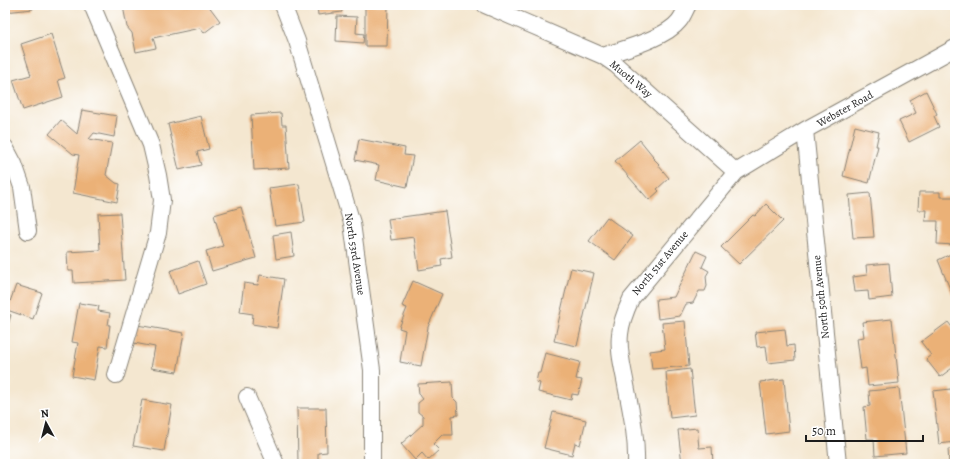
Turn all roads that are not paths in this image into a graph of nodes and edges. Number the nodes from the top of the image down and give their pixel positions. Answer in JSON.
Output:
{"nodes":[{"id":1,"x":92,"y":5,"type":"edge"},
{"id":2,"x":283,"y":5,"type":"edge"},
{"id":3,"x":485,"y":5,"type":"edge"},
{"id":4,"x":688,"y":5,"type":"edge"},
{"id":5,"x":512,"y":10,"type":"edge"},
{"id":6,"x":955,"y":48,"type":"edge"},
{"id":7,"x":603,"y":56,"type":"junction"},
{"id":8,"x":805,"y":130,"type":"junction"},
{"id":9,"x":5,"y":147,"type":"edge"},
{"id":10,"x":736,"y":172,"type":"junction"},
{"id":11,"x":28,"y":231,"type":"dead end"},
{"id":12,"x":116,"y":375,"type":"dead end"},
{"id":13,"x":247,"y":397,"type":"dead end"},
{"id":14,"x":276,"y":464,"type":"edge"},
{"id":15,"x":372,"y":464,"type":"edge"},
{"id":16,"x":636,"y":464,"type":"edge"},
{"id":17,"x":838,"y":464,"type":"edge"}],
"edges":[{"from":1,"to":12,"type":"street"},
{"from":2,"to":15,"type":"street","name":"North 53rd Avenue"},
{"from":3,"to":5,"type":"street","name":"Muoth Way"},
{"from":4,"to":7,"type":"street"},
{"from":5,"to":7,"type":"street","name":"Muoth Way"},
{"from":6,"to":8,"type":"street","name":"Webster Road"},
{"from":7,"to":10,"type":"street","name":"Muoth Way"},
{"from":8,"to":10,"type":"street","name":"Webster Road"},
{"from":8,"to":17,"type":"street","name":"North 50th Avenue"},
{"from":9,"to":11,"type":"street"},
{"from":10,"to":16,"type":"street","name":"North 51st Avenue"},
{"from":13,"to":14,"type":"street"}]}
